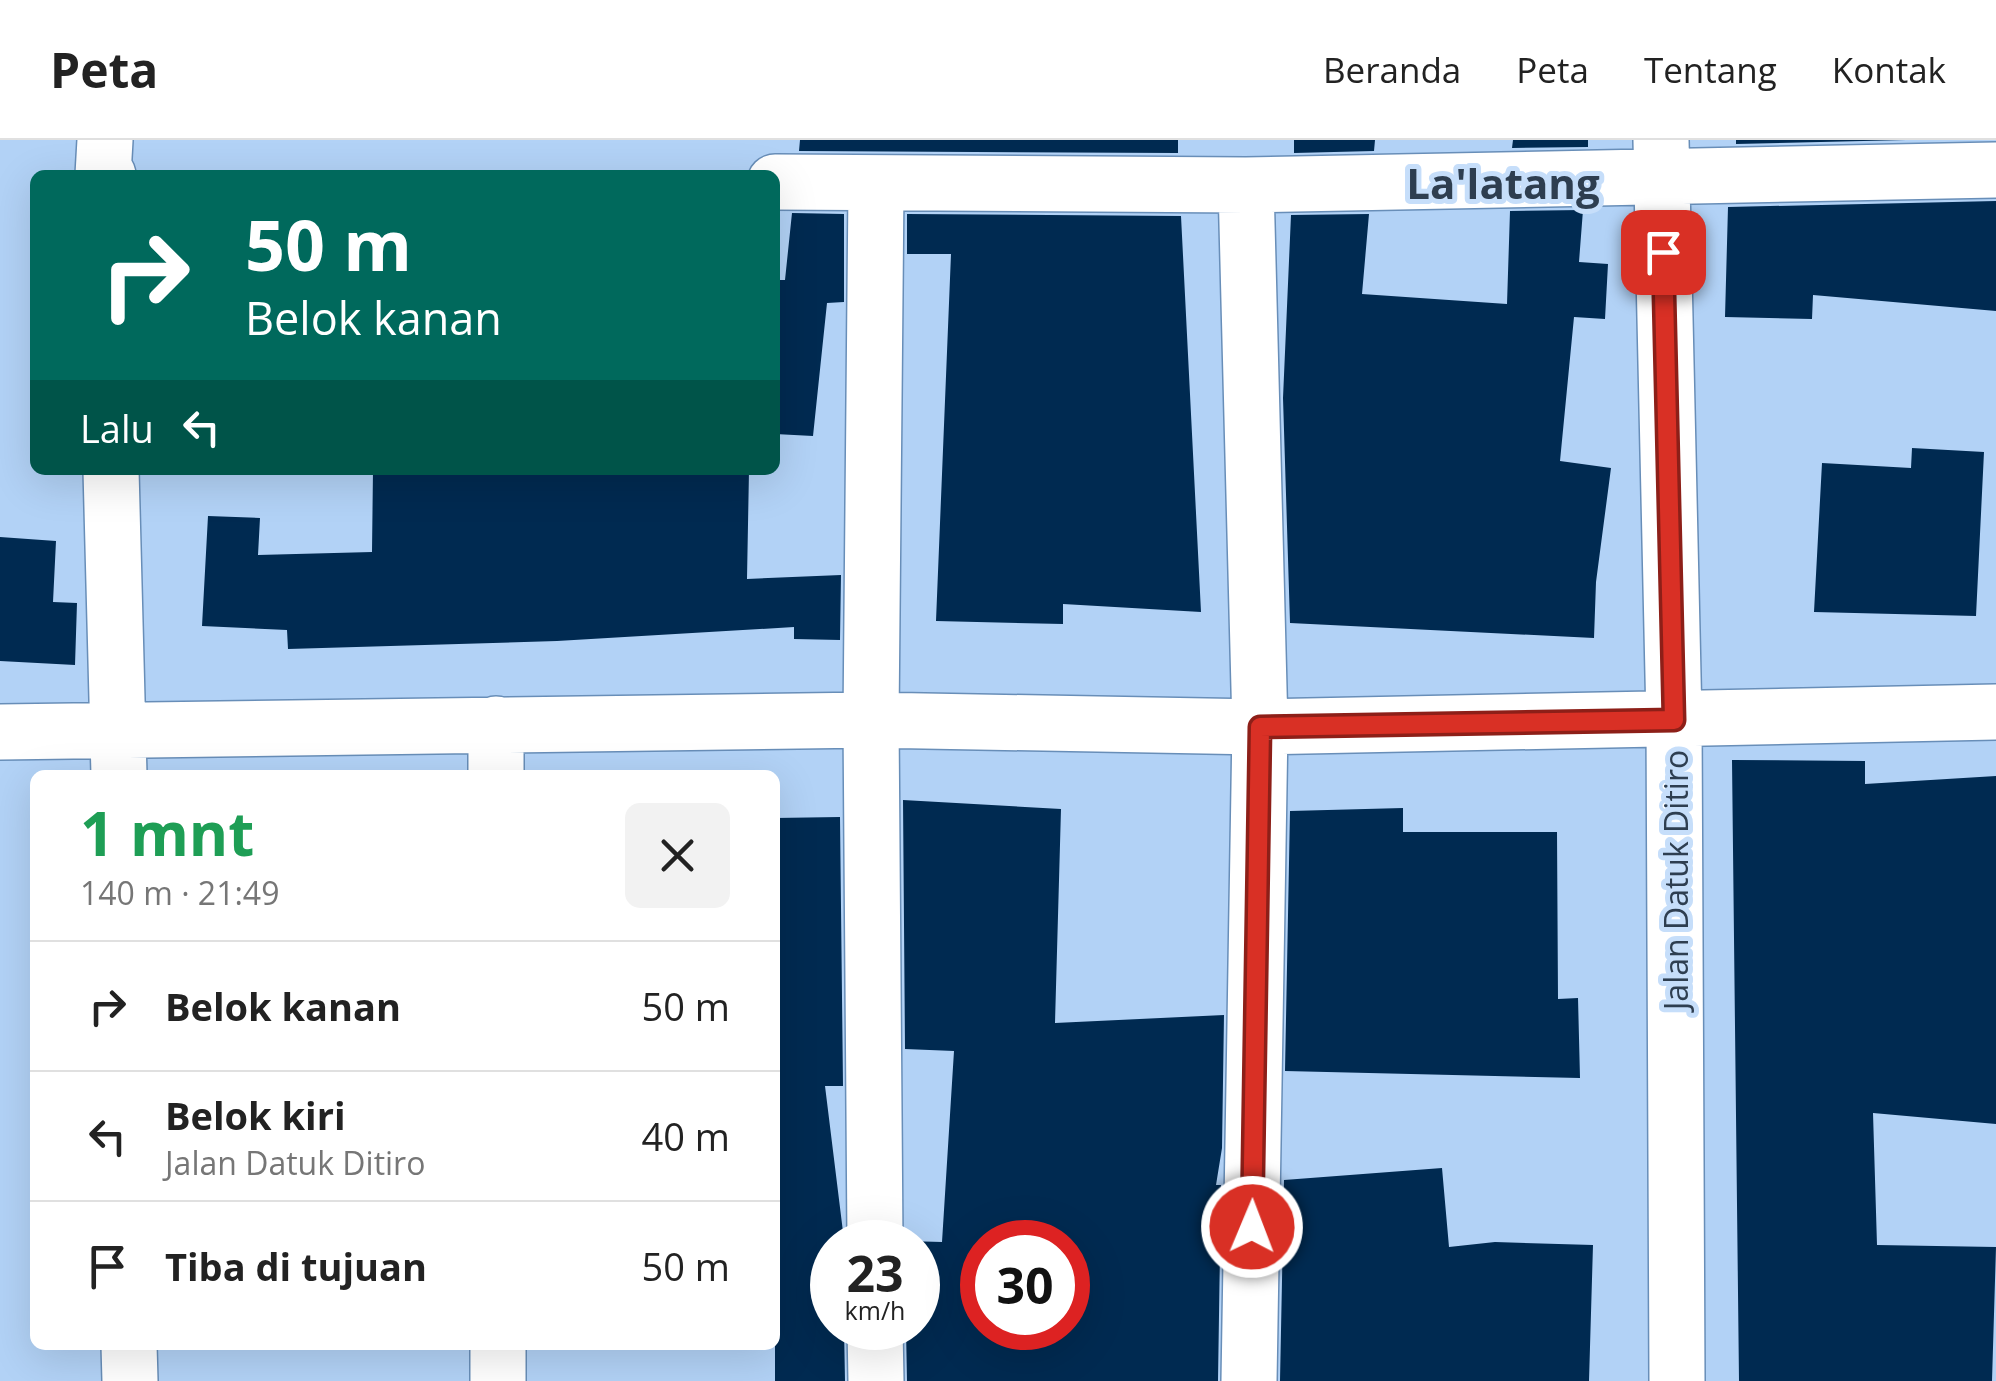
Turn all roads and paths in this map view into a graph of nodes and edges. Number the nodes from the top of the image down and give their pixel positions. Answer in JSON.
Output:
{"nodes":[{"id":1,"x":106,"y":140,"type":"edge"},
{"id":2,"x":1661,"y":157,"type":"edge"},
{"id":3,"x":105,"y":170,"type":"edge"},
{"id":4,"x":1996,"y":170,"type":"edge"},
{"id":5,"x":780,"y":182,"type":"edge"},
{"id":6,"x":876,"y":186,"type":"junction"},
{"id":7,"x":1246,"y":186,"type":"junction"},
{"id":8,"x":111,"y":475,"type":"edge"},
{"id":9,"x":1996,"y":712,"type":"edge"},
{"id":10,"x":871,"y":720,"type":"junction"},
{"id":11,"x":1674,"y":720,"type":"junction"},
{"id":12,"x":1260,"y":727,"type":"junction"},
{"id":13,"x":0,"y":732,"type":"edge"},
{"id":14,"x":496,"y":749,"type":"edge"},
{"id":15,"x":118,"y":753,"type":"edge"},
{"id":16,"x":875,"y":1220,"type":"edge"},
{"id":17,"x":129,"y":1350,"type":"edge"},
{"id":18,"x":498,"y":1350,"type":"edge"},
{"id":19,"x":876,"y":1350,"type":"edge"},
{"id":20,"x":130,"y":1381,"type":"edge"},
{"id":21,"x":498,"y":1381,"type":"edge"},
{"id":22,"x":876,"y":1381,"type":"edge"},
{"id":23,"x":1249,"y":1381,"type":"edge"},
{"id":24,"x":1677,"y":1381,"type":"edge"}],
"edges":[{"from":1,"to":3,"type":"street"},
{"from":2,"to":4,"type":"street"},
{"from":2,"to":7,"type":"street"},
{"from":2,"to":11,"type":"street","name":"Jalan Datuk Ditiro"},
{"from":5,"to":6,"type":"street"},
{"from":6,"to":7,"type":"street"},
{"from":6,"to":10,"type":"street"},
{"from":7,"to":12,"type":"street"},
{"from":8,"to":15,"type":"street"},
{"from":9,"to":11,"type":"street"},
{"from":10,"to":12,"type":"street"},
{"from":10,"to":14,"type":"street"},
{"from":10,"to":16,"type":"street"},
{"from":11,"to":12,"type":"street"},
{"from":11,"to":24,"type":"street","name":"Jalan Datuk Ditiro"},
{"from":12,"to":23,"type":"street"},
{"from":13,"to":15,"type":"street"},
{"from":14,"to":15,"type":"street"},
{"from":17,"to":20,"type":"street"},
{"from":18,"to":21,"type":"street"},
{"from":19,"to":22,"type":"street"}]}
